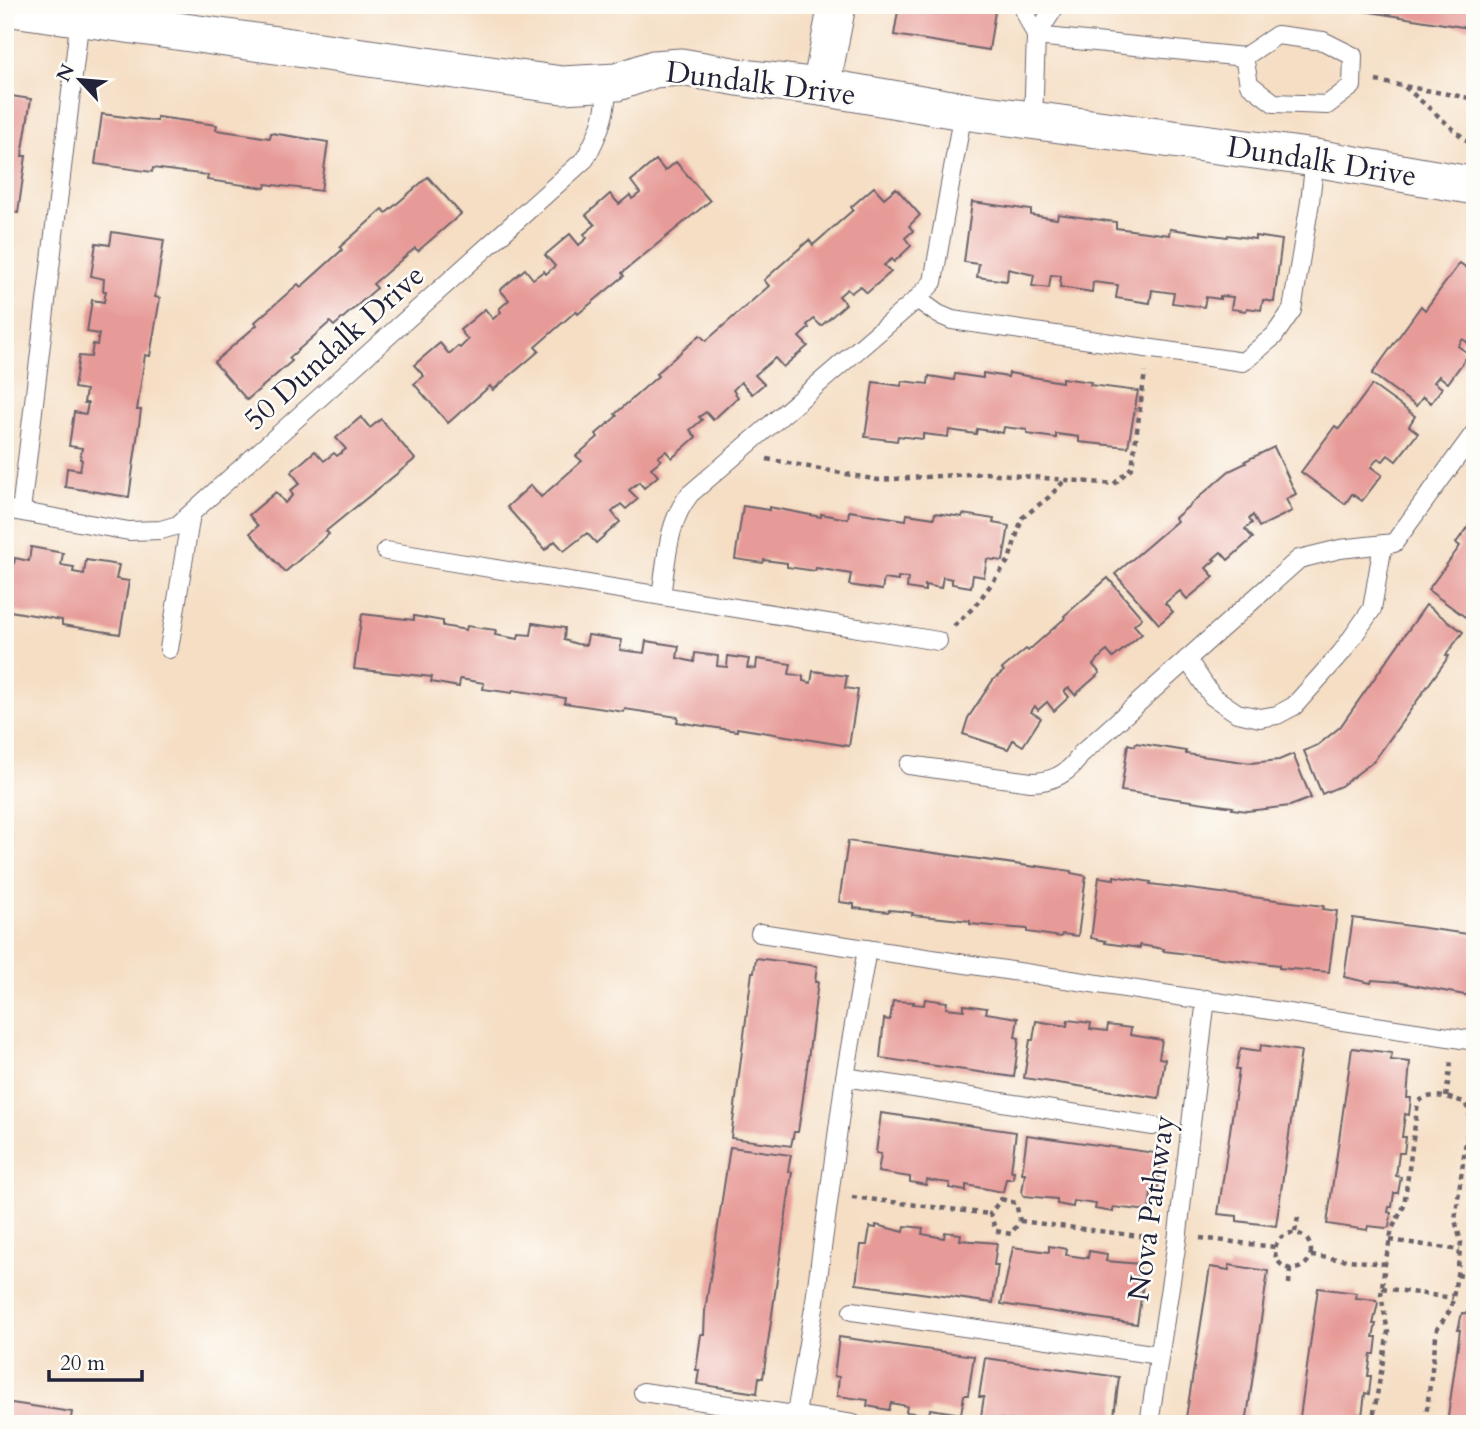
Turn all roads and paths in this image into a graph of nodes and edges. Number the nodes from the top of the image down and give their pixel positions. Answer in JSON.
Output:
{"nodes":[{"id":1,"x":837,"y":5,"type":"edge"},
{"id":2,"x":1022,"y":5,"type":"edge"},
{"id":3,"x":1056,"y":5,"type":"edge"},
{"id":4,"x":5,"y":7,"type":"edge"},
{"id":5,"x":80,"y":17,"type":"junction"},
{"id":6,"x":1036,"y":36,"type":"junction"},
{"id":7,"x":1244,"y":57,"type":"junction"},
{"id":8,"x":1352,"y":77,"type":"junction"},
{"id":9,"x":607,"y":81,"type":"junction"},
{"id":10,"x":1404,"y":86,"type":"junction"},
{"id":11,"x":821,"y":87,"type":"junction"},
{"id":12,"x":1475,"y":99,"type":"edge"},
{"id":13,"x":963,"y":111,"type":"junction"},
{"id":14,"x":1033,"y":121,"type":"junction"},
{"id":15,"x":1475,"y":148,"type":"edge"},
{"id":16,"x":1315,"y":158,"type":"junction"},
{"id":17,"x":1475,"y":186,"type":"edge"},
{"id":18,"x":917,"y":299,"type":"junction"},
{"id":19,"x":1148,"y":348,"type":"junction"},
{"id":20,"x":1475,"y":432,"type":"edge"},
{"id":21,"x":744,"y":449,"type":"junction"},
{"id":22,"x":1066,"y":479,"type":"junction"},
{"id":23,"x":13,"y":510,"type":"edge"},
{"id":24,"x":191,"y":514,"type":"junction"},
{"id":25,"x":1383,"y":544,"type":"junction"},
{"id":26,"x":386,"y":551,"type":"dead end"},
{"id":27,"x":661,"y":596,"type":"junction"},
{"id":28,"x":938,"y":641,"type":"joint"},
{"id":29,"x":169,"y":649,"type":"dead end"},
{"id":30,"x":1187,"y":659,"type":"junction"},
{"id":31,"x":909,"y":765,"type":"dead end"},
{"id":32,"x":760,"y":933,"type":"dead end"},
{"id":33,"x":867,"y":949,"type":"junction"},
{"id":34,"x":1206,"y":999,"type":"junction"},
{"id":35,"x":1475,"y":1041,"type":"edge"},
{"id":36,"x":1452,"y":1054,"type":"dead end"},
{"id":37,"x":845,"y":1077,"type":"junction"},
{"id":38,"x":1446,"y":1097,"type":"junction"},
{"id":39,"x":1153,"y":1126,"type":"dead end"},
{"id":40,"x":828,"y":1194,"type":"junction"},
{"id":41,"x":990,"y":1214,"type":"junction"},
{"id":42,"x":1298,"y":1217,"type":"dead end"},
{"id":43,"x":1020,"y":1221,"type":"junction"},
{"id":44,"x":1295,"y":1232,"type":"junction"},
{"id":45,"x":1177,"y":1238,"type":"junction"},
{"id":46,"x":1390,"y":1240,"type":"junction"},
{"id":47,"x":1275,"y":1247,"type":"junction"},
{"id":48,"x":1460,"y":1250,"type":"junction"},
{"id":49,"x":1311,"y":1256,"type":"junction"},
{"id":50,"x":1385,"y":1265,"type":"junction"},
{"id":51,"x":1290,"y":1269,"type":"junction"},
{"id":52,"x":1457,"y":1275,"type":"junction"},
{"id":53,"x":1475,"y":1278,"type":"edge"},
{"id":54,"x":1289,"y":1284,"type":"dead end"},
{"id":55,"x":1382,"y":1288,"type":"junction"},
{"id":56,"x":1453,"y":1298,"type":"junction"},
{"id":57,"x":852,"y":1311,"type":"dead end"},
{"id":58,"x":1159,"y":1354,"type":"junction"},
{"id":59,"x":643,"y":1392,"type":"dead end"},
{"id":60,"x":796,"y":1414,"type":"junction"},
{"id":61,"x":853,"y":1424,"type":"edge"},
{"id":62,"x":1149,"y":1424,"type":"edge"},
{"id":63,"x":1372,"y":1424,"type":"edge"},
{"id":64,"x":1425,"y":1424,"type":"edge"}],
"edges":[{"from":1,"to":11,"type":"street"},
{"from":2,"to":6,"type":"lane"},
{"from":3,"to":6,"type":"lane"},
{"from":4,"to":5,"type":"street","name":"Dundalk Drive"},
{"from":5,"to":9,"type":"street","name":"Dundalk Drive"},
{"from":5,"to":23,"type":"lane"},
{"from":6,"to":7,"type":"lane"},
{"from":6,"to":14,"type":"lane"},
{"from":7,"to":8,"type":"lane"},
{"from":7,"to":8,"type":"lane"},
{"from":8,"to":10,"type":"path"},
{"from":9,"to":11,"type":"street","name":"Dundalk Drive"},
{"from":9,"to":24,"type":"lane","name":"50 Dundalk Drive"},
{"from":10,"to":12,"type":"path"},
{"from":10,"to":15,"type":"path"},
{"from":11,"to":13,"type":"street","name":"Dundalk Drive"},
{"from":13,"to":14,"type":"street","name":"Dundalk Drive"},
{"from":13,"to":18,"type":"lane"},
{"from":14,"to":16,"type":"street","name":"Dundalk Drive"},
{"from":16,"to":17,"type":"street","name":"Dundalk Drive"},
{"from":16,"to":19,"type":"lane"},
{"from":18,"to":19,"type":"lane"},
{"from":18,"to":21,"type":"lane"},
{"from":19,"to":22,"type":"path"},
{"from":20,"to":25,"type":"lane"},
{"from":21,"to":22,"type":"path"},
{"from":21,"to":27,"type":"lane"},
{"from":22,"to":28,"type":"path"},
{"from":23,"to":24,"type":"lane","name":"50 Dundalk Drive"},
{"from":24,"to":29,"type":"lane"},
{"from":25,"to":30,"type":"lane"},
{"from":25,"to":30,"type":"lane"},
{"from":26,"to":27,"type":"lane"},
{"from":27,"to":28,"type":"lane"},
{"from":30,"to":31,"type":"lane"},
{"from":32,"to":33,"type":"lane"},
{"from":33,"to":34,"type":"lane"},
{"from":33,"to":37,"type":"lane"},
{"from":34,"to":35,"type":"lane"},
{"from":34,"to":45,"type":"lane","name":"Nova Pathway"},
{"from":36,"to":38,"type":"path"},
{"from":37,"to":39,"type":"lane"},
{"from":37,"to":40,"type":"lane"},
{"from":38,"to":46,"type":"path"},
{"from":38,"to":48,"type":"path"},
{"from":40,"to":41,"type":"path"},
{"from":40,"to":60,"type":"lane"},
{"from":41,"to":43,"type":"path"},
{"from":41,"to":43,"type":"path"},
{"from":42,"to":44,"type":"path"},
{"from":43,"to":45,"type":"path"},
{"from":44,"to":47,"type":"path"},
{"from":44,"to":49,"type":"path"},
{"from":45,"to":47,"type":"path"},
{"from":45,"to":58,"type":"lane","name":"Nova Pathway"},
{"from":46,"to":48,"type":"path"},
{"from":46,"to":50,"type":"path"},
{"from":47,"to":51,"type":"path"},
{"from":48,"to":52,"type":"path"},
{"from":49,"to":50,"type":"path"},
{"from":49,"to":51,"type":"path"},
{"from":50,"to":55,"type":"path"},
{"from":51,"to":54,"type":"path"},
{"from":52,"to":53,"type":"path"},
{"from":52,"to":56,"type":"path"},
{"from":55,"to":56,"type":"path"},
{"from":55,"to":63,"type":"path"},
{"from":56,"to":64,"type":"path"},
{"from":57,"to":58,"type":"lane"},
{"from":58,"to":62,"type":"lane","name":"Nova Pathway"},
{"from":59,"to":60,"type":"lane"},
{"from":60,"to":61,"type":"lane"}]}
